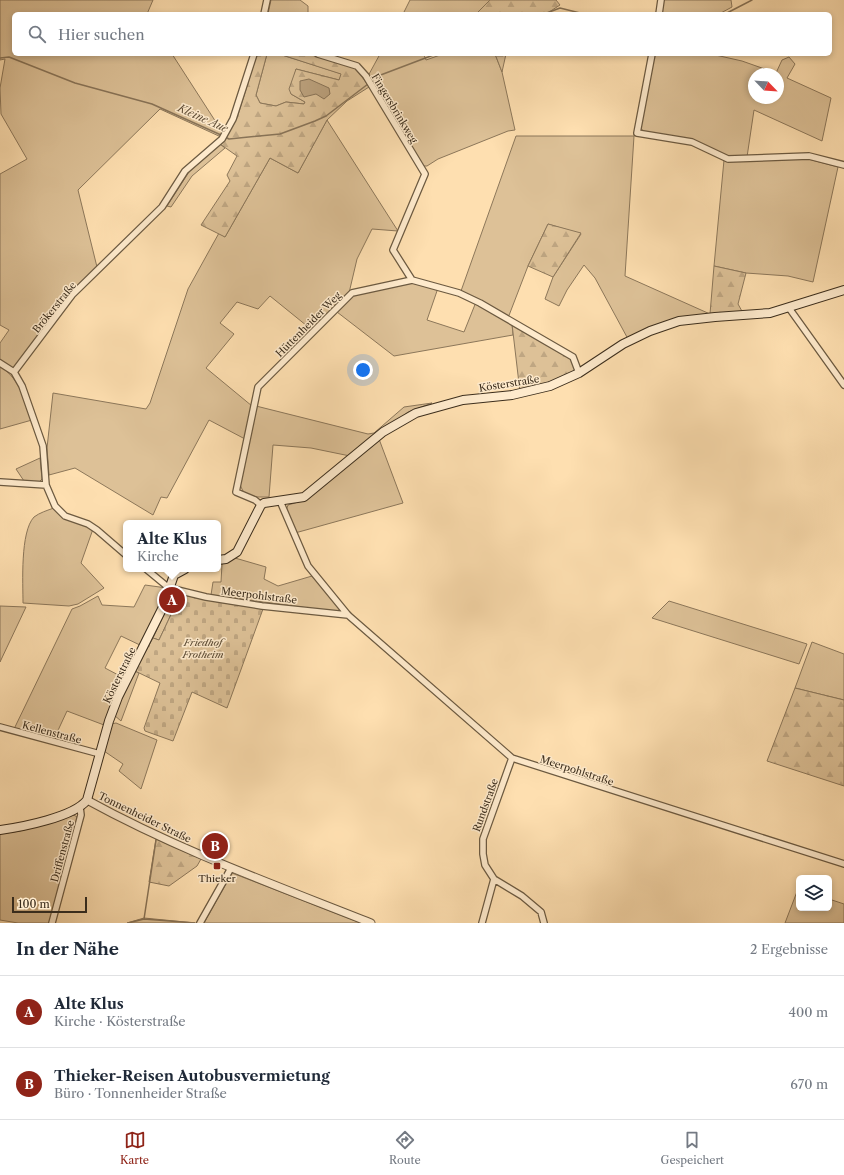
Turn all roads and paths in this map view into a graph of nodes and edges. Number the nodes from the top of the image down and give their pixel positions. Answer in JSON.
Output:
{"nodes":[{"id":1,"x":267,"y":0,"type":"edge"},
{"id":2,"x":661,"y":0,"type":"edge"},
{"id":3,"x":264,"y":12,"type":"edge"},
{"id":4,"x":659,"y":12,"type":"edge"},
{"id":5,"x":253,"y":56,"type":"edge"},
{"id":6,"x":324,"y":56,"type":"edge"},
{"id":7,"x":652,"y":56,"type":"edge"},
{"id":8,"x":844,"y":165,"type":"edge"},
{"id":9,"x":412,"y":280,"type":"junction"},
{"id":10,"x":844,"y":290,"type":"edge"},
{"id":11,"x":789,"y":308,"type":"junction"},
{"id":12,"x":0,"y":363,"type":"edge"},
{"id":13,"x":14,"y":372,"type":"junction"},
{"id":14,"x":580,"y":373,"type":"junction"},
{"id":15,"x":844,"y":385,"type":"edge"},
{"id":16,"x":0,"y":482,"type":"edge"},
{"id":17,"x":46,"y":485,"type":"junction"},
{"id":18,"x":280,"y":501,"type":"junction"},
{"id":19,"x":261,"y":505,"type":"junction"},
{"id":20,"x":123,"y":553,"type":"edge"},
{"id":21,"x":221,"y":559,"type":"edge"},
{"id":22,"x":150,"y":572,"type":"edge"},
{"id":23,"x":180,"y":572,"type":"edge"},
{"id":24,"x":169,"y":588,"type":"junction"},
{"id":25,"x":348,"y":615,"type":"junction"},
{"id":26,"x":0,"y":727,"type":"edge"},
{"id":27,"x":100,"y":754,"type":"junction"},
{"id":28,"x":512,"y":758,"type":"junction"},
{"id":29,"x":87,"y":800,"type":"junction"},
{"id":30,"x":80,"y":807,"type":"junction"},
{"id":31,"x":0,"y":830,"type":"edge"},
{"id":32,"x":844,"y":864,"type":"edge"},
{"id":33,"x":231,"y":868,"type":"junction"},
{"id":34,"x":494,"y":879,"type":"junction"},
{"id":35,"x":52,"y":923,"type":"edge"},
{"id":36,"x":200,"y":923,"type":"edge"},
{"id":37,"x":371,"y":923,"type":"edge"},
{"id":38,"x":482,"y":923,"type":"edge"},
{"id":39,"x":544,"y":923,"type":"edge"}],
"edges":[{"from":1,"to":3,"type":"street"},
{"from":2,"to":4,"type":"street"},
{"from":5,"to":13,"type":"street","name":"Brökerstraße"},
{"from":6,"to":9,"type":"street","name":"Fingersbrinkweg"},
{"from":7,"to":8,"type":"street"},
{"from":9,"to":14,"type":"street","name":"Hüttenheider Weg"},
{"from":9,"to":19,"type":"street","name":"Hüttenheider Weg"},
{"from":10,"to":11,"type":"main road","name":"Kösterstraße"},
{"from":11,"to":14,"type":"main road","name":"Kösterstraße"},
{"from":11,"to":15,"type":"street"},
{"from":12,"to":13,"type":"street"},
{"from":13,"to":17,"type":"street"},
{"from":14,"to":18,"type":"main road","name":"Kösterstraße"},
{"from":16,"to":17,"type":"street"},
{"from":17,"to":20,"type":"street"},
{"from":18,"to":19,"type":"main road","name":"Kösterstraße"},
{"from":18,"to":25,"type":"street","name":"Meerpohlstraße"},
{"from":19,"to":21,"type":"main road"},
{"from":22,"to":24,"type":"street"},
{"from":23,"to":24,"type":"main road","name":"Kösterstraße"},
{"from":24,"to":25,"type":"street","name":"Meerpohlstraße"},
{"from":24,"to":27,"type":"main road","name":"Kösterstraße"},
{"from":25,"to":28,"type":"street","name":"Meerpohlstraße"},
{"from":26,"to":27,"type":"street","name":"Kellenstraße"},
{"from":27,"to":29,"type":"main road","name":"Kösterstraße"},
{"from":28,"to":32,"type":"street","name":"Meerpohlstraße"},
{"from":28,"to":34,"type":"street","name":"Rundstraße"},
{"from":29,"to":30,"type":"main road","name":"Tonnenheider Straße"},
{"from":29,"to":33,"type":"street","name":"Tonnenheider Straße"},
{"from":30,"to":31,"type":"main road","name":"Tonnenheider Straße"},
{"from":30,"to":35,"type":"street","name":"Driffenstraße"},
{"from":33,"to":36,"type":"street"},
{"from":33,"to":37,"type":"street","name":"Tonnenheider Straße"},
{"from":34,"to":38,"type":"street"},
{"from":34,"to":39,"type":"street","name":"Rundstraße"}]}
